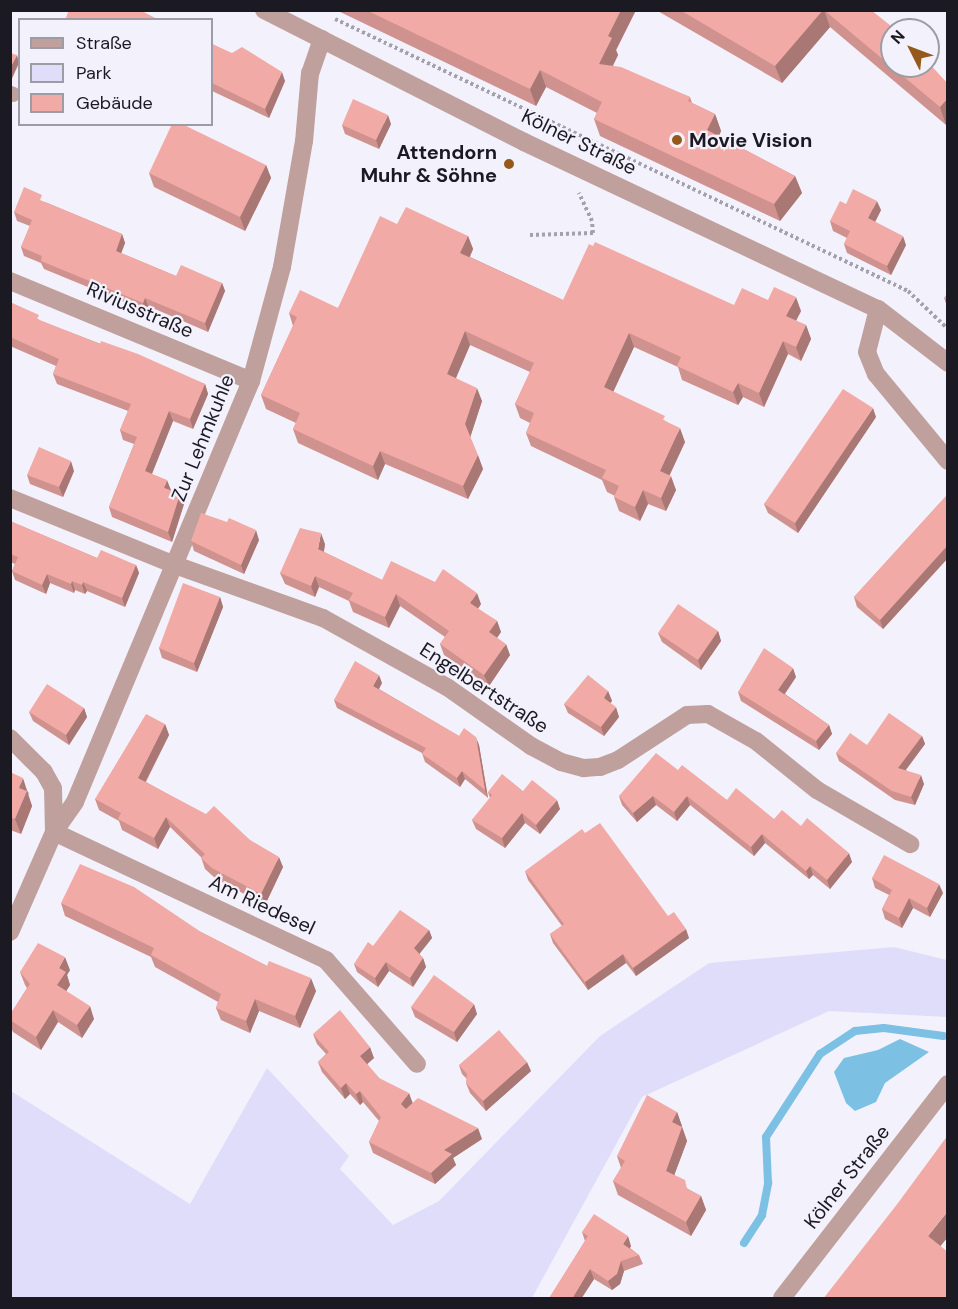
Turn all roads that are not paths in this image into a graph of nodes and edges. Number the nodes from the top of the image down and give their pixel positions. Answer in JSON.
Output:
{"nodes":[{"id":1,"x":264,"y":10,"type":"edge"},
{"id":2,"x":288,"y":17,"type":"edge"},
{"id":3,"x":322,"y":39,"type":"junction"},
{"id":4,"x":10,"y":281,"type":"edge"},
{"id":5,"x":878,"y":309,"type":"junction"},
{"id":6,"x":948,"y":363,"type":"edge"},
{"id":7,"x":251,"y":381,"type":"junction"},
{"id":8,"x":948,"y":461,"type":"edge"},
{"id":9,"x":10,"y":498,"type":"edge"},
{"id":10,"x":175,"y":565,"type":"junction"},
{"id":11,"x":10,"y":738,"type":"edge"},
{"id":12,"x":54,"y":832,"type":"junction"},
{"id":13,"x":910,"y":844,"type":"dead end"},
{"id":14,"x":10,"y":932,"type":"edge"},
{"id":15,"x":417,"y":1064,"type":"dead end"},
{"id":16,"x":948,"y":1084,"type":"edge"},
{"id":17,"x":783,"y":1299,"type":"edge"}],
"edges":[{"from":1,"to":2,"type":"street","name":"Kölner Straße"},
{"from":2,"to":3,"type":"street","name":"Kölner Straße"},
{"from":3,"to":5,"type":"street","name":"Kölner Straße"},
{"from":3,"to":7,"type":"street","name":"Zur Lehmkuhle"},
{"from":4,"to":7,"type":"street","name":"Riviusstraße"},
{"from":5,"to":6,"type":"street","name":"Kölner Straße"},
{"from":5,"to":8,"type":"street"},
{"from":7,"to":10,"type":"street","name":"Zur Lehmkuhle"},
{"from":9,"to":10,"type":"street","name":"Engelbertstraße"},
{"from":10,"to":12,"type":"street","name":"Zur Lehmkuhle"},
{"from":10,"to":13,"type":"street","name":"Engelbertstraße"},
{"from":11,"to":12,"type":"street"},
{"from":12,"to":14,"type":"street"},
{"from":12,"to":15,"type":"street","name":"Am Riedesel"},
{"from":16,"to":17,"type":"street","name":"Kölner Straße"}]}
